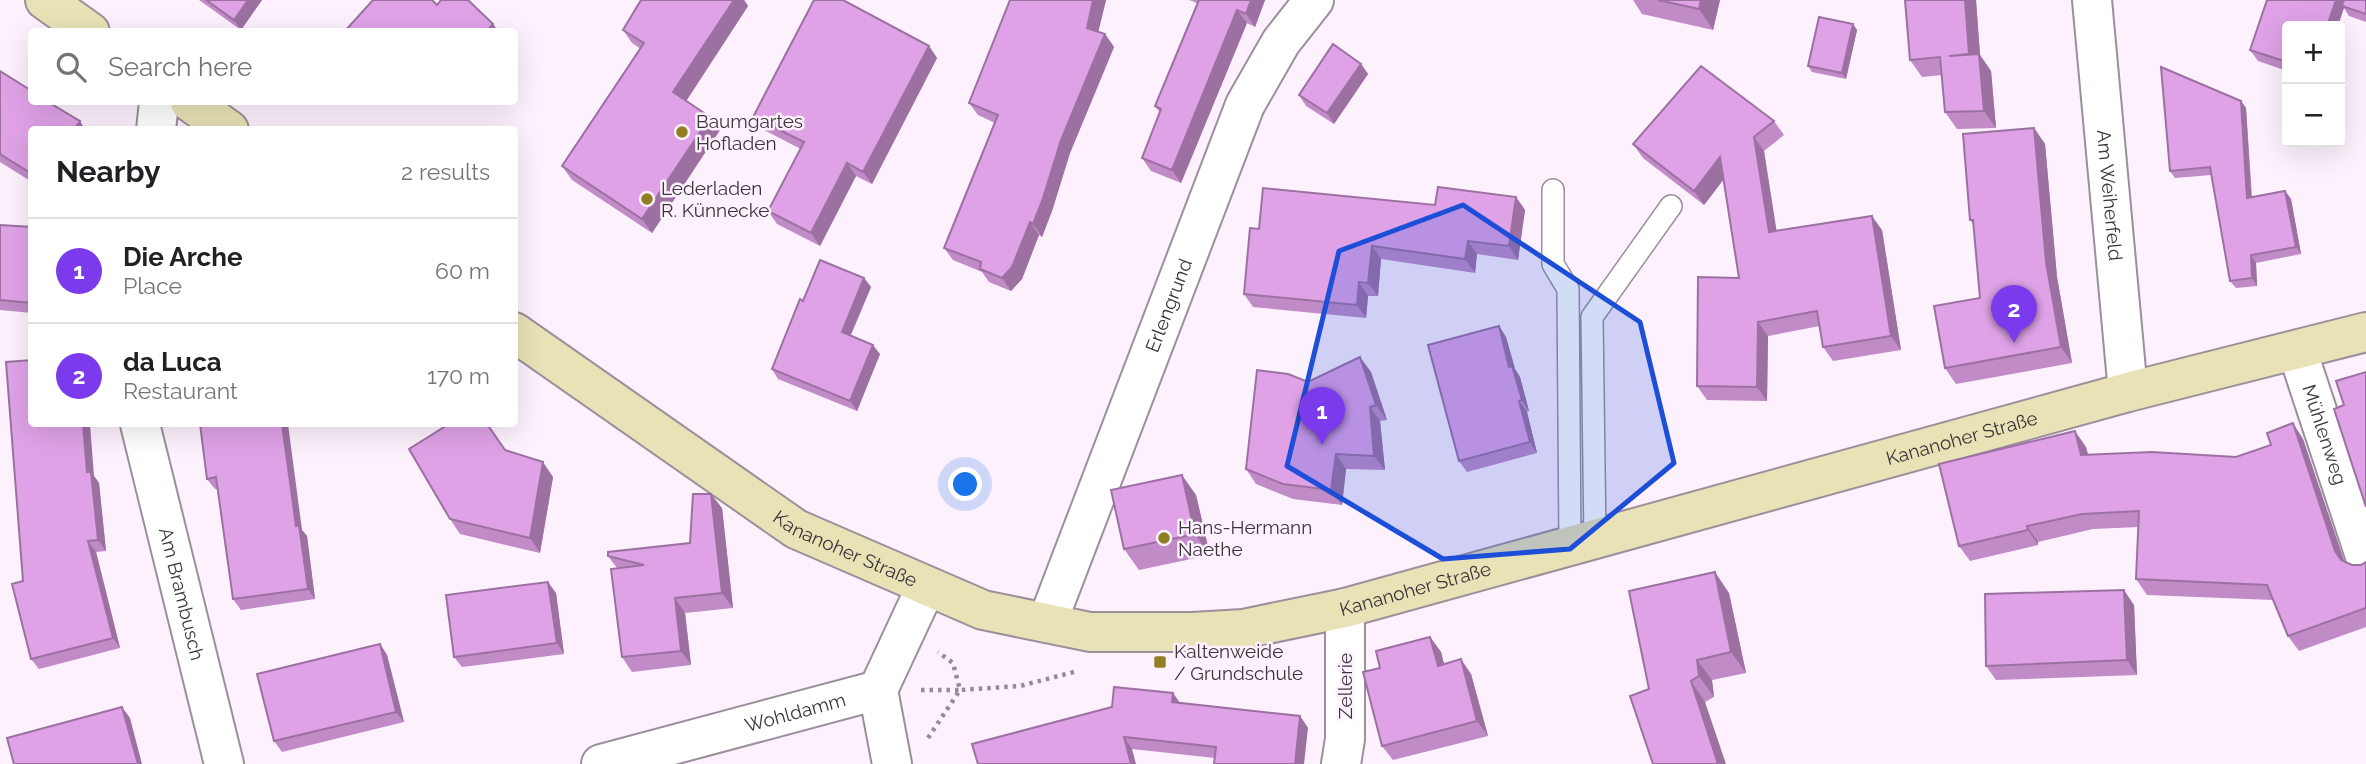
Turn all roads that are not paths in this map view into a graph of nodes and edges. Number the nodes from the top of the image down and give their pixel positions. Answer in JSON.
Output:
{"nodes":[{"id":1,"x":46,"y":0,"type":"edge"},
{"id":2,"x":1314,"y":0,"type":"edge"},
{"id":3,"x":2092,"y":0,"type":"edge"},
{"id":4,"x":84,"y":28,"type":"edge"},
{"id":5,"x":159,"y":105,"type":"edge"},
{"id":6,"x":194,"y":105,"type":"edge"},
{"id":7,"x":156,"y":126,"type":"edge"},
{"id":8,"x":223,"y":126,"type":"edge"},
{"id":9,"x":1553,"y":190,"type":"dead end"},
{"id":10,"x":1671,"y":206,"type":"dead end"},
{"id":11,"x":2366,"y":332,"type":"edge"},
{"id":12,"x":518,"y":335,"type":"edge"},
{"id":13,"x":2297,"y":350,"type":"junction"},
{"id":14,"x":2128,"y":391,"type":"junction"},
{"id":15,"x":141,"y":427,"type":"edge"},
{"id":16,"x":1582,"y":543,"type":"junction"},
{"id":17,"x":2366,"y":559,"type":"edge"},
{"id":18,"x":926,"y":587,"type":"junction"},
{"id":19,"x":1345,"y":608,"type":"junction"},
{"id":20,"x":1046,"y":623,"type":"junction"},
{"id":21,"x":878,"y":690,"type":"junction"},
{"id":22,"x":225,"y":764,"type":"edge"},
{"id":23,"x":601,"y":764,"type":"edge"},
{"id":24,"x":892,"y":764,"type":"edge"},
{"id":25,"x":1341,"y":764,"type":"edge"}],
"edges":[{"from":1,"to":4,"type":"street"},
{"from":2,"to":20,"type":"street","name":"Erlengrund"},
{"from":3,"to":14,"type":"street","name":"Am Weiherfeld"},
{"from":5,"to":7,"type":"street"},
{"from":6,"to":8,"type":"street"},
{"from":9,"to":16,"type":"lane"},
{"from":10,"to":16,"type":"lane"},
{"from":11,"to":13,"type":"street","name":"Kananoher Straße"},
{"from":12,"to":18,"type":"street","name":"Kananoher Straße"},
{"from":13,"to":14,"type":"street","name":"Kananoher Straße"},
{"from":13,"to":17,"type":"street","name":"Mühlenweg"},
{"from":14,"to":16,"type":"street","name":"Kananoher Straße"},
{"from":15,"to":22,"type":"street","name":"Am Brambusch"},
{"from":16,"to":19,"type":"street","name":"Kananoher Straße"},
{"from":18,"to":20,"type":"street","name":"Kananoher Straße"},
{"from":18,"to":21,"type":"street"},
{"from":19,"to":20,"type":"street","name":"Kananoher Straße"},
{"from":19,"to":25,"type":"street","name":"Zellerie"},
{"from":21,"to":23,"type":"street","name":"Wohldamm"},
{"from":21,"to":24,"type":"street"}]}
